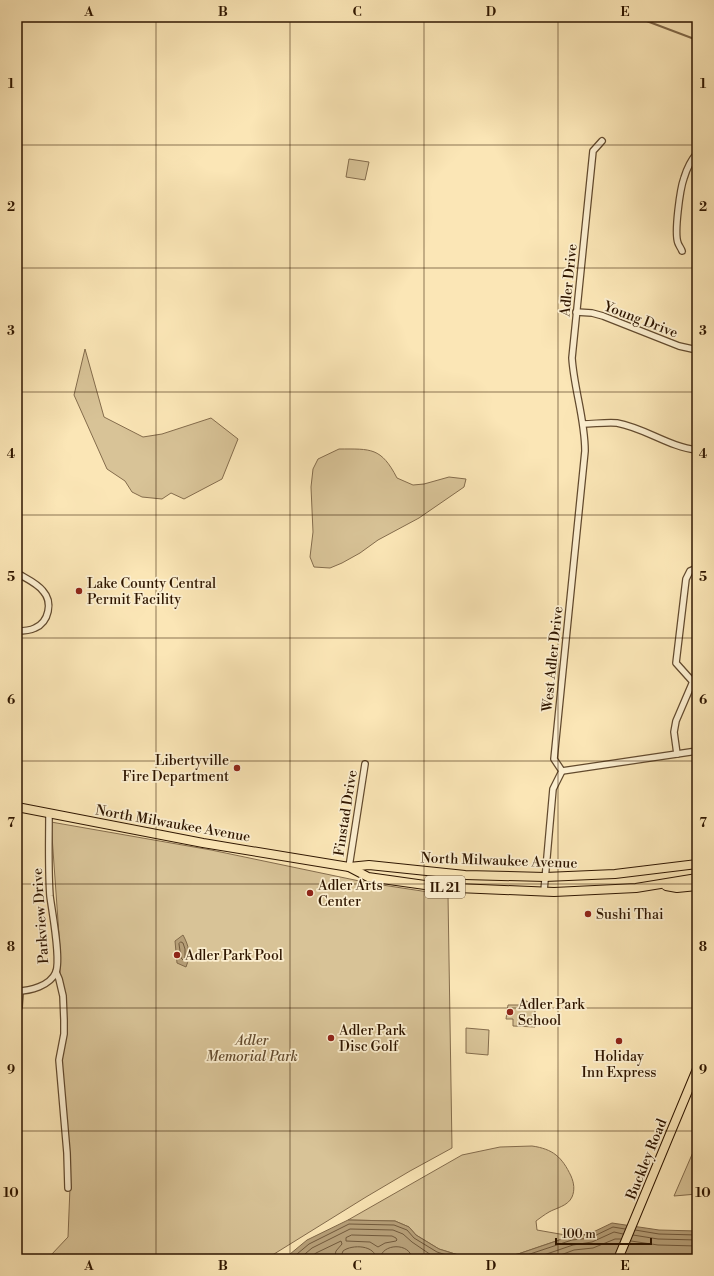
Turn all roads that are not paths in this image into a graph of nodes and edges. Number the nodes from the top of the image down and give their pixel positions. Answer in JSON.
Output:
{"nodes":[{"id":1,"x":602,"y":141,"type":"dead end"},
{"id":2,"x":697,"y":153,"type":"edge"},
{"id":3,"x":682,"y":251,"type":"dead end"},
{"id":4,"x":576,"y":312,"type":"junction"},
{"id":5,"x":697,"y":350,"type":"edge"},
{"id":6,"x":583,"y":424,"type":"junction"},
{"id":7,"x":697,"y":450,"type":"edge"},
{"id":8,"x":697,"y":568,"type":"edge"},
{"id":9,"x":17,"y":573,"type":"edge"},
{"id":10,"x":17,"y":631,"type":"edge"},
{"id":11,"x":697,"y":672,"type":"edge"},
{"id":12,"x":693,"y":682,"type":"junction"},
{"id":13,"x":697,"y":751,"type":"edge"},
{"id":14,"x":677,"y":754,"type":"junction"},
{"id":15,"x":365,"y":764,"type":"dead end"},
{"id":16,"x":562,"y":772,"type":"junction"},
{"id":17,"x":17,"y":807,"type":"edge"},
{"id":18,"x":49,"y":813,"type":"junction"},
{"id":19,"x":697,"y":864,"type":"edge"},
{"id":20,"x":349,"y":867,"type":"junction"},
{"id":21,"x":545,"y":877,"type":"junction"},
{"id":22,"x":697,"y":878,"type":"edge"},
{"id":23,"x":661,"y":885,"type":"junction"},
{"id":24,"x":697,"y":886,"type":"edge"},
{"id":25,"x":544,"y":892,"type":"junction"},
{"id":26,"x":56,"y":972,"type":"junction"},
{"id":27,"x":19,"y":991,"type":"edge"},
{"id":28,"x":17,"y":1010,"type":"edge"},
{"id":29,"x":697,"y":1069,"type":"edge"},
{"id":30,"x":68,"y":1188,"type":"dead end"},
{"id":31,"x":618,"y":1259,"type":"edge"}],
"edges":[{"from":1,"to":4,"type":"street","name":"Adler Drive"},
{"from":2,"to":3,"type":"street"},
{"from":4,"to":5,"type":"street","name":"Young Drive"},
{"from":4,"to":6,"type":"street","name":"Adler Drive"},
{"from":6,"to":7,"type":"street"},
{"from":6,"to":16,"type":"street","name":"West Adler Drive"},
{"from":8,"to":12,"type":"street"},
{"from":9,"to":10,"type":"street"},
{"from":11,"to":12,"type":"street"},
{"from":12,"to":14,"type":"street"},
{"from":13,"to":14,"type":"street"},
{"from":14,"to":16,"type":"street"},
{"from":15,"to":20,"type":"street","name":"Finstad Drive"},
{"from":16,"to":21,"type":"street"},
{"from":17,"to":18,"type":"main road","name":"North Milwaukee Avenue","number":"IL 21"},
{"from":18,"to":20,"type":"main road","name":"North Milwaukee Avenue","number":"IL 21"},
{"from":18,"to":26,"type":"street","name":"Parkview Drive"},
{"from":19,"to":21,"type":"main road","name":"North Milwaukee Avenue","number":"IL 21"},
{"from":20,"to":21,"type":"main road","name":"North Milwaukee Avenue","number":"IL 21"},
{"from":20,"to":25,"type":"main road","name":"North Milwaukee Avenue","number":"IL 21"},
{"from":21,"to":25,"type":"street"},
{"from":22,"to":23,"type":"main road","name":"North Milwaukee Avenue","number":"IL 21"},
{"from":23,"to":24,"type":"main road"},
{"from":23,"to":25,"type":"main road","name":"North Milwaukee Avenue","number":"IL 21"},
{"from":26,"to":27,"type":"street","name":"Parkview Drive"},
{"from":26,"to":30,"type":"street"},
{"from":27,"to":28,"type":"street"},
{"from":29,"to":31,"type":"main road","name":"Buckley Road"}]}
